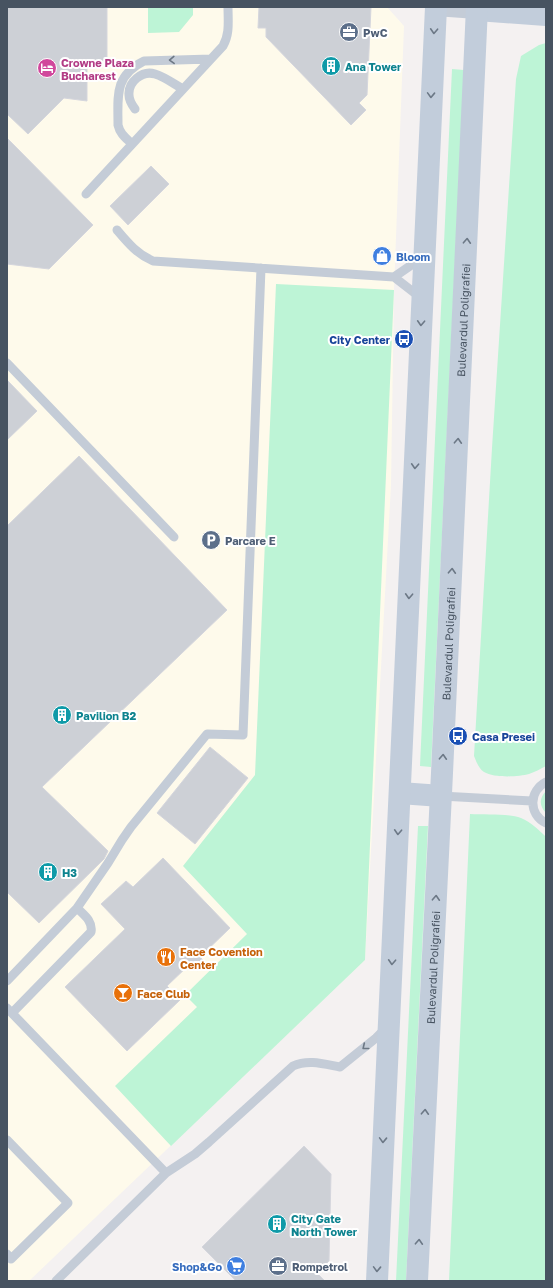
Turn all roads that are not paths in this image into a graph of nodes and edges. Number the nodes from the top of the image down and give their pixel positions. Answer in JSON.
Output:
{"nodes":[{"id":1,"x":228,"y":7,"type":"edge"},
{"id":2,"x":435,"y":7,"type":"edge"},
{"id":3,"x":477,"y":9,"type":"edge"},
{"id":4,"x":546,"y":15,"type":"edge"},
{"id":5,"x":211,"y":59,"type":"junction"},
{"id":6,"x":183,"y":89,"type":"junction"},
{"id":7,"x":135,"y":109,"type":"dead end"},
{"id":8,"x":132,"y":144,"type":"junction"},
{"id":9,"x":86,"y":194,"type":"dead end"},
{"id":10,"x":117,"y":230,"type":"dead end"},
{"id":11,"x":425,"y":255,"type":"junction"},
{"id":12,"x":261,"y":268,"type":"junction"},
{"id":13,"x":394,"y":277,"type":"junction"},
{"id":14,"x":423,"y":299,"type":"junction"},
{"id":15,"x":7,"y":363,"type":"edge"},
{"id":16,"x":174,"y":537,"type":"dead end"},
{"id":17,"x":546,"y":782,"type":"edge"},
{"id":18,"x":400,"y":794,"type":"junction"},
{"id":19,"x":441,"y":796,"type":"junction"},
{"id":20,"x":532,"y":802,"type":"junction"},
{"id":21,"x":546,"y":823,"type":"edge"},
{"id":22,"x":77,"y":908,"type":"junction"},
{"id":23,"x":7,"y":981,"type":"edge"},
{"id":24,"x":10,"y":1010,"type":"edge"},
{"id":25,"x":388,"y":1026,"type":"junction"},
{"id":26,"x":7,"y":1140,"type":"edge"},
{"id":27,"x":166,"y":1173,"type":"junction"},
{"id":28,"x":7,"y":1254,"type":"edge"},
{"id":29,"x":56,"y":1281,"type":"edge"},
{"id":30,"x":377,"y":1281,"type":"edge"},
{"id":31,"x":417,"y":1281,"type":"edge"}],
"edges":[{"from":1,"to":5,"type":"lane"},
{"from":2,"to":3,"type":"street"},
{"from":2,"to":11,"type":"main road","one_way":true},
{"from":3,"to":4,"type":"main road"},
{"from":19,"to":3,"type":"main road","name":"Bulevardul Poligrafiei","one_way":true},
{"from":5,"to":6,"type":"lane"},
{"from":5,"to":8,"type":"lane","one_way":true},
{"from":6,"to":7,"type":"lane"},
{"from":6,"to":8,"type":"lane"},
{"from":8,"to":9,"type":"lane"},
{"from":10,"to":12,"type":"lane"},
{"from":11,"to":13,"type":"lane"},
{"from":11,"to":14,"type":"main road"},
{"from":12,"to":13,"type":"lane"},
{"from":12,"to":22,"type":"lane"},
{"from":13,"to":14,"type":"lane"},
{"from":14,"to":18,"type":"main road","one_way":true},
{"from":15,"to":16,"type":"lane"},
{"from":17,"to":20,"type":"lane"},
{"from":18,"to":19,"type":"main road"},
{"from":18,"to":25,"type":"main road","one_way":true},
{"from":19,"to":20,"type":"lane"},
{"from":31,"to":19,"type":"main road","name":"Bulevardul Poligrafiei","one_way":true},
{"from":20,"to":21,"type":"lane"},
{"from":22,"to":23,"type":"lane"},
{"from":22,"to":24,"type":"lane"},
{"from":24,"to":27,"type":"lane"},
{"from":25,"to":27,"type":"lane","one_way":true},
{"from":25,"to":30,"type":"main road","one_way":true},
{"from":26,"to":28,"type":"lane"},
{"from":27,"to":29,"type":"lane"}]}
